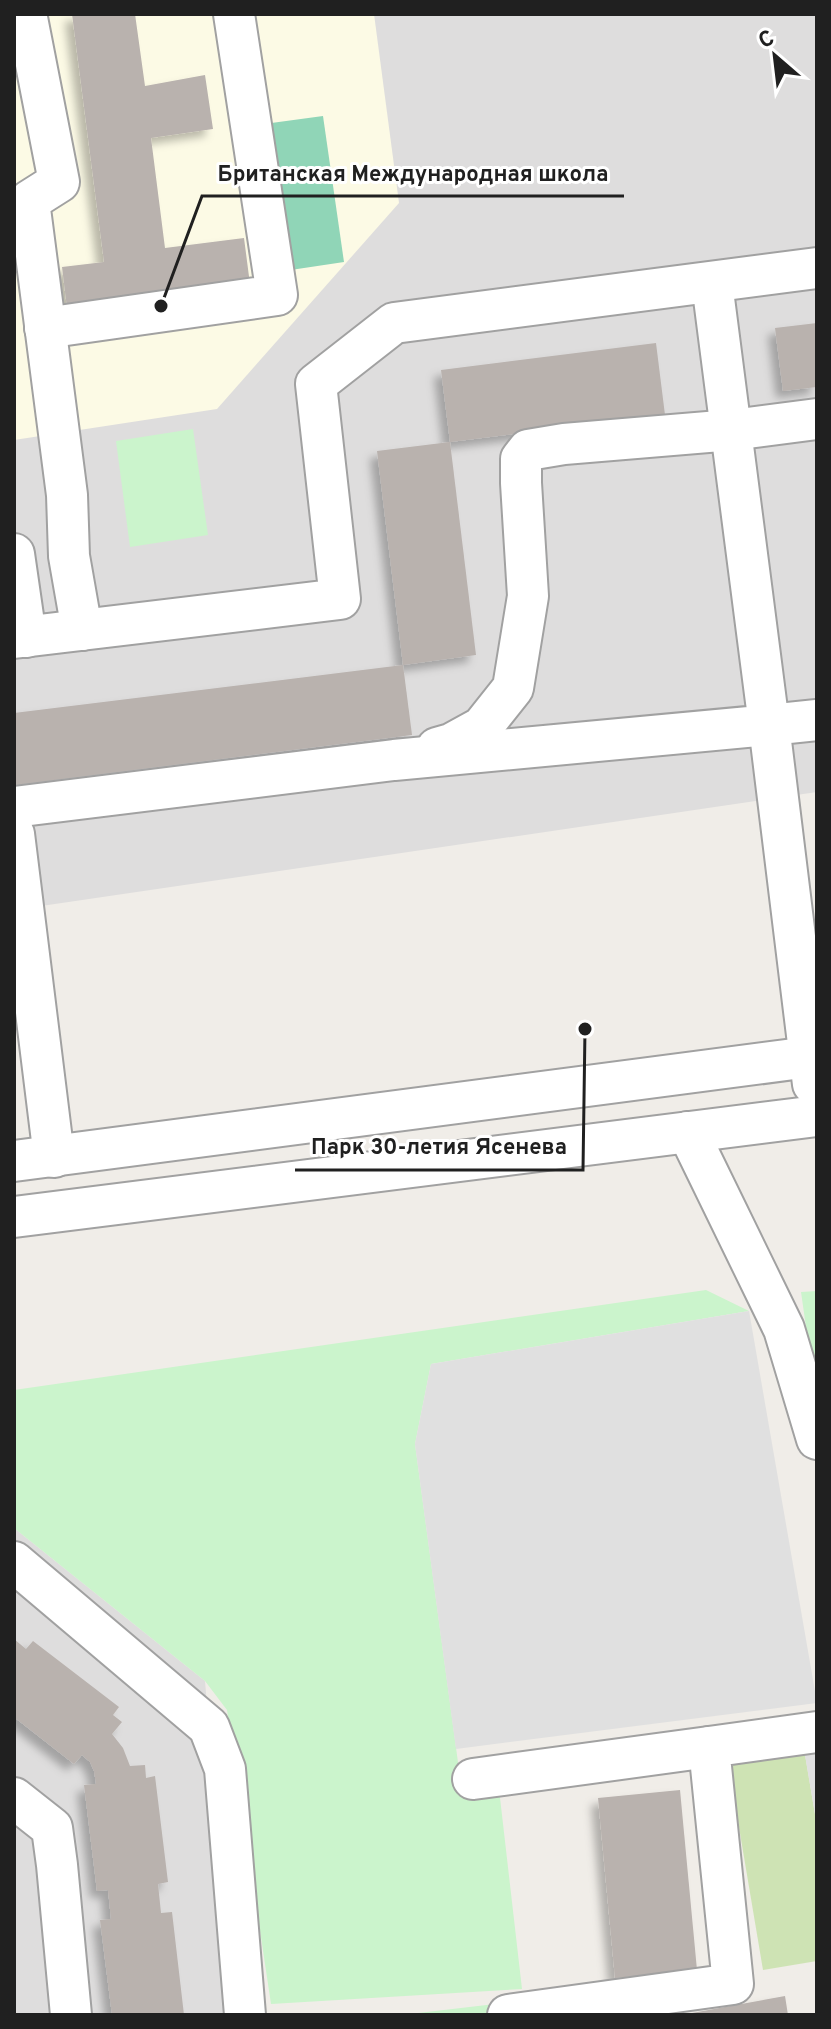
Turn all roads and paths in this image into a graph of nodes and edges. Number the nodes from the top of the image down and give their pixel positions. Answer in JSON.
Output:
{"nodes":[{"id":1,"x":22,"y":14,"type":"edge"},
{"id":2,"x":234,"y":14,"type":"edge"},
{"id":3,"x":817,"y":268,"type":"edge"},
{"id":4,"x":712,"y":283,"type":"junction"},
{"id":5,"x":45,"y":328,"type":"dead end"},
{"id":6,"x":817,"y":419,"type":"edge"},
{"id":7,"x":732,"y":430,"type":"junction"},
{"id":8,"x":14,"y":554,"type":"edge"},
{"id":9,"x":82,"y":630,"type":"junction"},
{"id":10,"x":20,"y":638,"type":"edge"},
{"id":11,"x":817,"y":720,"type":"edge"},
{"id":12,"x":769,"y":725,"type":"junction"},
{"id":13,"x":394,"y":760,"type":"junction"},
{"id":14,"x":14,"y":807,"type":"edge"},
{"id":15,"x":14,"y":834,"type":"edge"},
{"id":16,"x":814,"y":1056,"type":"edge"},
{"id":17,"x":816,"y":1116,"type":"edge"},
{"id":18,"x":688,"y":1132,"type":"junction"},
{"id":19,"x":54,"y":1157,"type":"junction"},
{"id":20,"x":14,"y":1161,"type":"edge"},
{"id":21,"x":14,"y":1217,"type":"edge"},
{"id":22,"x":817,"y":1439,"type":"edge"},
{"id":23,"x":14,"y":1562,"type":"edge"},
{"id":24,"x":817,"y":1732,"type":"edge"},
{"id":25,"x":709,"y":1747,"type":"junction"},
{"id":26,"x":473,"y":1779,"type":"dead end"},
{"id":27,"x":14,"y":1798,"type":"edge"},
{"id":28,"x":71,"y":2015,"type":"edge"},
{"id":29,"x":245,"y":2015,"type":"edge"},
{"id":30,"x":508,"y":2015,"type":"edge"}],
"edges":[{"from":1,"to":9,"type":"street"},
{"from":2,"to":5,"type":"street"},
{"from":3,"to":4,"type":"street"},
{"from":4,"to":7,"type":"street"},
{"from":4,"to":9,"type":"street"},
{"from":6,"to":7,"type":"street"},
{"from":7,"to":12,"type":"street"},
{"from":7,"to":13,"type":"street"},
{"from":8,"to":10,"type":"street"},
{"from":9,"to":10,"type":"street"},
{"from":11,"to":12,"type":"street"},
{"from":12,"to":13,"type":"street"},
{"from":12,"to":16,"type":"street"},
{"from":13,"to":14,"type":"street"},
{"from":15,"to":19,"type":"street"},
{"from":16,"to":17,"type":"street"},
{"from":16,"to":19,"type":"street"},
{"from":17,"to":18,"type":"street"},
{"from":18,"to":21,"type":"street"},
{"from":18,"to":22,"type":"street"},
{"from":19,"to":20,"type":"street"},
{"from":23,"to":29,"type":"street"},
{"from":24,"to":25,"type":"street"},
{"from":25,"to":26,"type":"street"},
{"from":25,"to":30,"type":"street"},
{"from":27,"to":28,"type":"street"}]}
